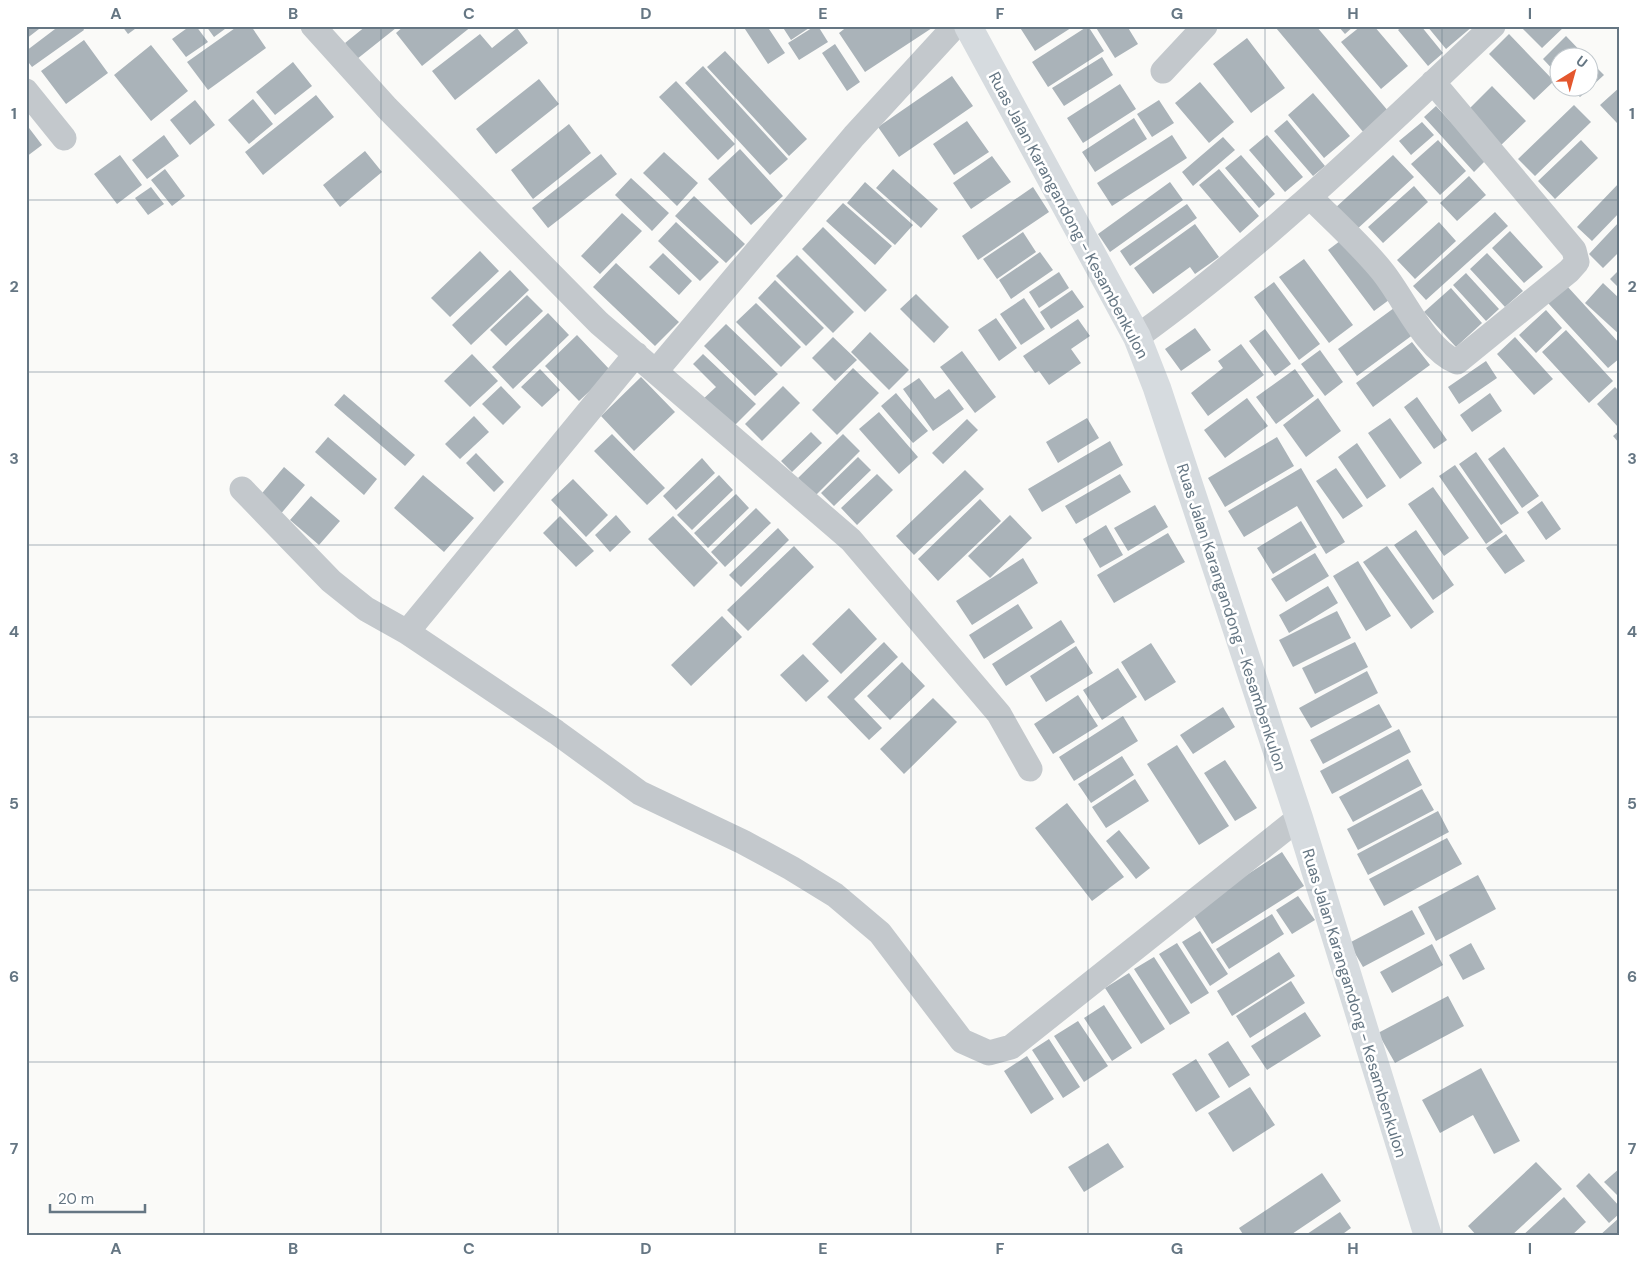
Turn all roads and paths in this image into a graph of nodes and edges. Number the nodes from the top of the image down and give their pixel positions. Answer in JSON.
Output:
{"nodes":[{"id":1,"x":314,"y":26,"type":"edge"},
{"id":2,"x":955,"y":26,"type":"edge"},
{"id":3,"x":968,"y":26,"type":"edge"},
{"id":4,"x":1205,"y":26,"type":"edge"},
{"id":5,"x":1493,"y":26,"type":"edge"},
{"id":6,"x":1163,"y":71,"type":"dead end"},
{"id":7,"x":1433,"y":82,"type":"junction"},
{"id":8,"x":26,"y":91,"type":"edge"},
{"id":9,"x":64,"y":138,"type":"dead end"},
{"id":10,"x":1310,"y":197,"type":"junction"},
{"id":11,"x":1137,"y":336,"type":"junction"},
{"id":12,"x":636,"y":354,"type":"junction"},
{"id":13,"x":656,"y":371,"type":"junction"},
{"id":14,"x":242,"y":489,"type":"dead end"},
{"id":15,"x":407,"y":632,"type":"junction"},
{"id":16,"x":1030,"y":769,"type":"dead end"},
{"id":17,"x":1299,"y":818,"type":"junction"},
{"id":18,"x":1428,"y":1236,"type":"edge"}],
"edges":[{"from":1,"to":12,"type":"street"},
{"from":2,"to":13,"type":"street"},
{"from":3,"to":11,"type":"main road","name":"Ruas Jalan Karangandong - Kesambenkulon"},
{"from":4,"to":6,"type":"street"},
{"from":5,"to":7,"type":"street"},
{"from":7,"to":10,"type":"street"},
{"from":7,"to":10,"type":"street"},
{"from":8,"to":9,"type":"street"},
{"from":10,"to":11,"type":"street"},
{"from":11,"to":17,"type":"main road","name":"Ruas Jalan Karangandong - Kesambenkulon"},
{"from":12,"to":13,"type":"street"},
{"from":12,"to":15,"type":"street"},
{"from":13,"to":16,"type":"street"},
{"from":14,"to":15,"type":"street"},
{"from":15,"to":17,"type":"street"},
{"from":17,"to":18,"type":"main road","name":"Ruas Jalan Karangandong - Kesambenkulon"}]}
